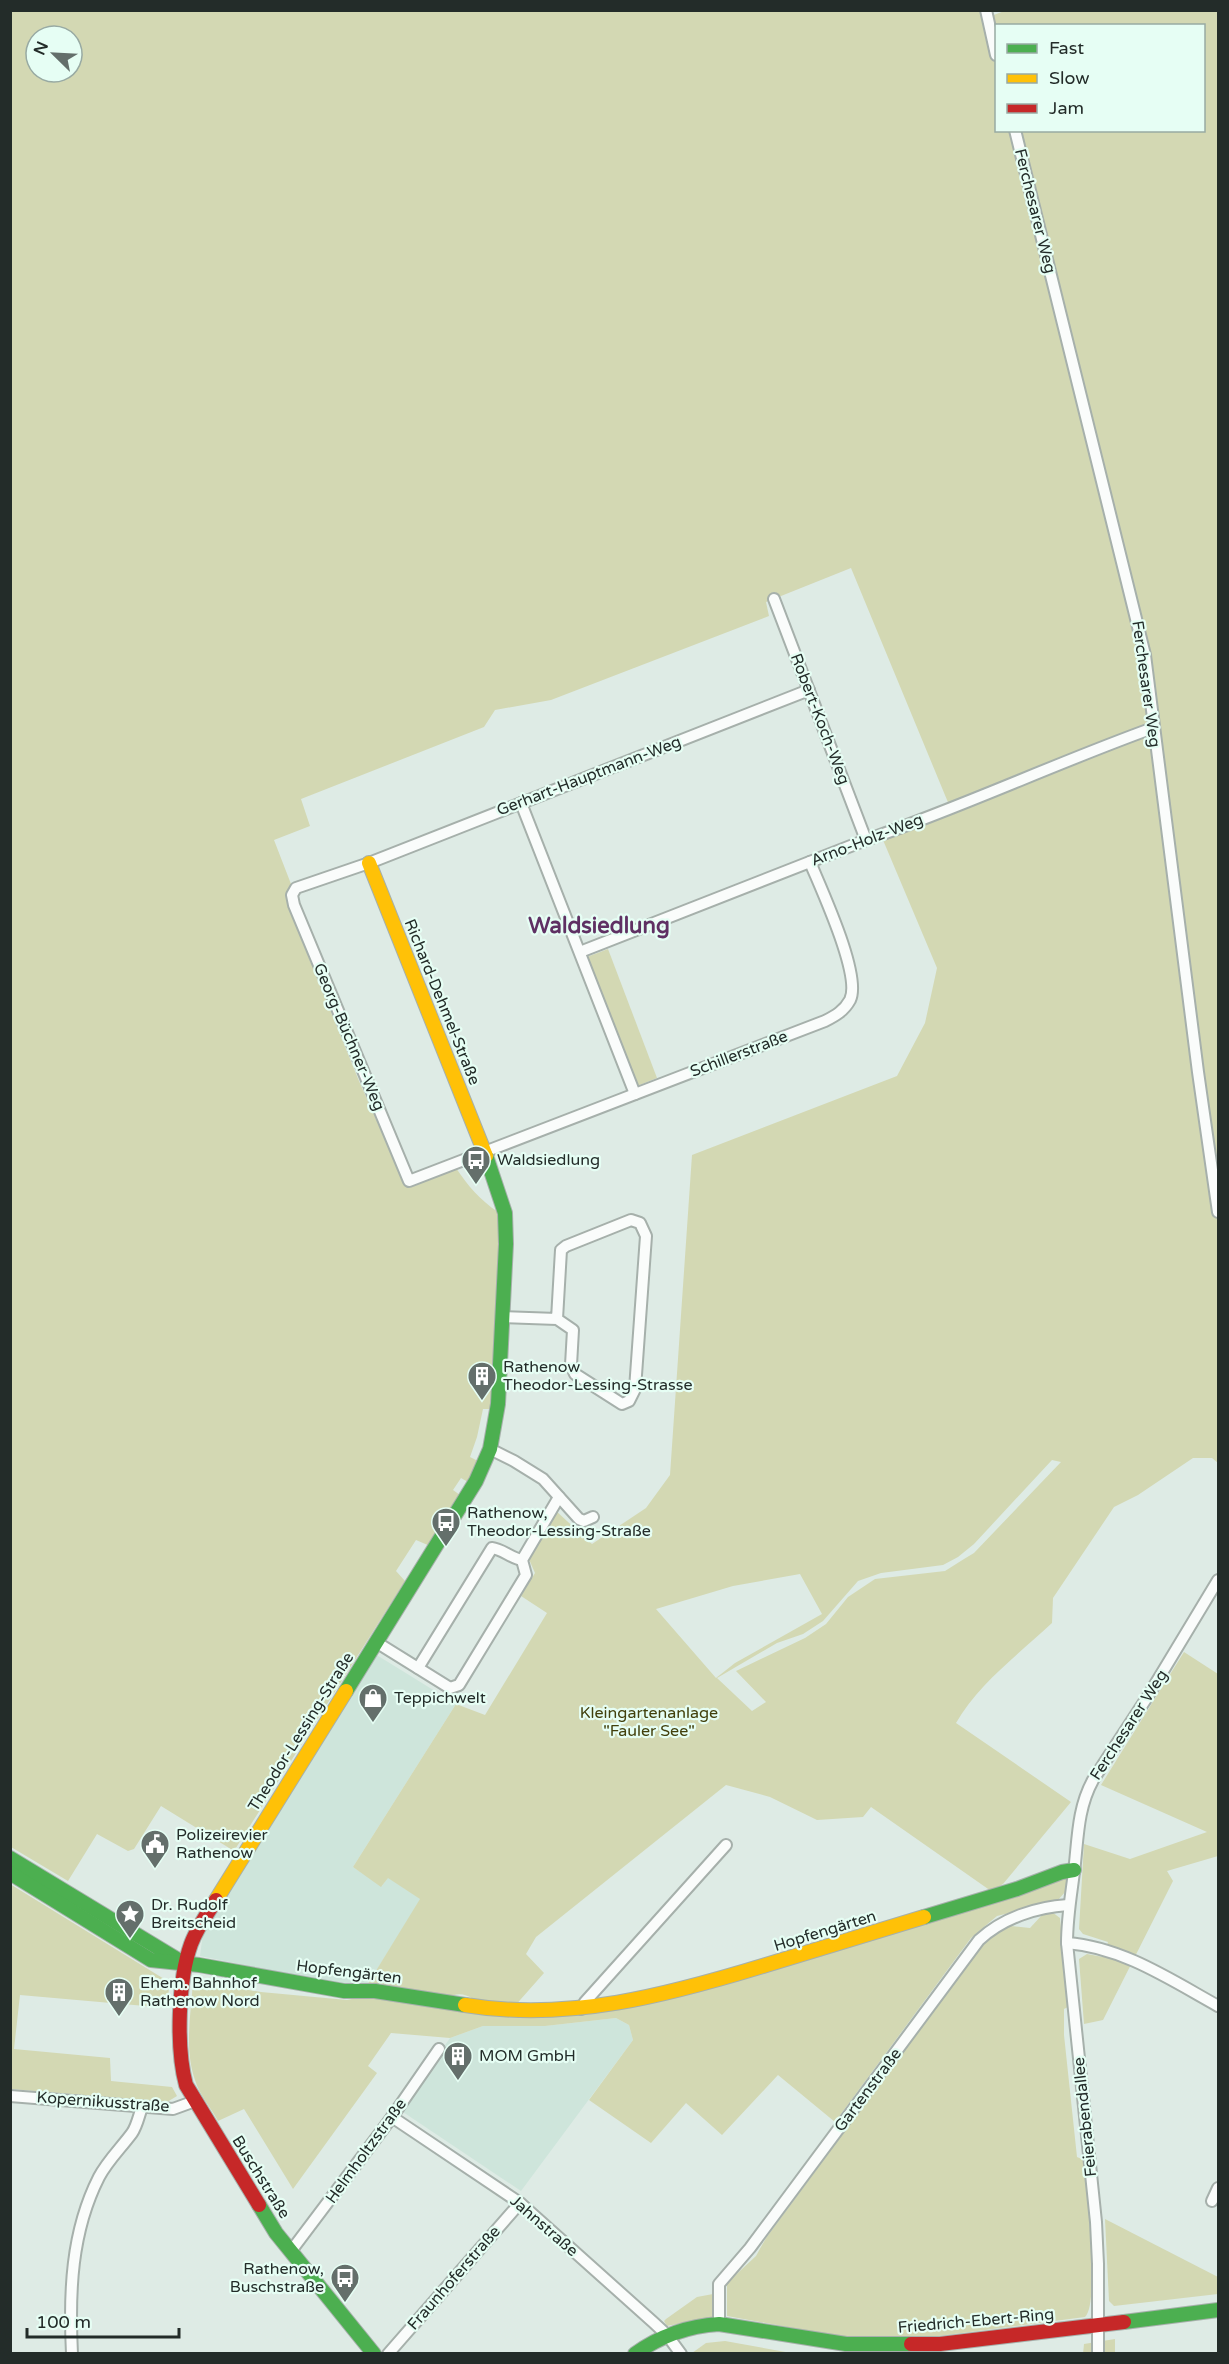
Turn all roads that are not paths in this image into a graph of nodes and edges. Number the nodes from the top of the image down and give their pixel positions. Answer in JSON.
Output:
{"nodes":[{"id":1,"x":986,"y":10,"type":"edge"},
{"id":2,"x":995,"y":50,"type":"edge"},
{"id":3,"x":1016,"y":132,"type":"edge"},
{"id":4,"x":774,"y":599,"type":"dead end"},
{"id":5,"x":809,"y":690,"type":"junction"},
{"id":6,"x":1153,"y":728,"type":"junction"},
{"id":7,"x":521,"y":803,"type":"junction"},
{"id":8,"x":866,"y":840,"type":"junction"},
{"id":9,"x":810,"y":862,"type":"junction"},
{"id":10,"x":369,"y":863,"type":"junction"},
{"id":11,"x":580,"y":952,"type":"junction"},
{"id":12,"x":635,"y":1094,"type":"junction"},
{"id":13,"x":485,"y":1152,"type":"junction"},
{"id":14,"x":1218,"y":1212,"type":"edge"},
{"id":15,"x":503,"y":1317,"type":"junction"},
{"id":16,"x":557,"y":1319,"type":"junction"},
{"id":17,"x":489,"y":1449,"type":"junction"},
{"id":18,"x":559,"y":1497,"type":"junction"},
{"id":19,"x":593,"y":1517,"type":"dead end"},
{"id":20,"x":522,"y":1560,"type":"junction"},
{"id":21,"x":1218,"y":1580,"type":"edge"},
{"id":22,"x":376,"y":1642,"type":"junction"},
{"id":23,"x":418,"y":1668,"type":"junction"},
{"id":24,"x":726,"y":1845,"type":"dead end"},
{"id":25,"x":10,"y":1858,"type":"edge"},
{"id":26,"x":10,"y":1873,"type":"edge"},
{"id":27,"x":1073,"y":1876,"type":"junction"},
{"id":28,"x":1068,"y":1905,"type":"junction"},
{"id":29,"x":1067,"y":1943,"type":"junction"},
{"id":30,"x":184,"y":1964,"type":"junction"},
{"id":31,"x":183,"y":1993,"type":"joint"},
{"id":32,"x":1218,"y":2006,"type":"edge"},
{"id":33,"x":581,"y":2009,"type":"junction"},
{"id":34,"x":439,"y":2049,"type":"dead end"},
{"id":35,"x":10,"y":2096,"type":"edge"},
{"id":36,"x":195,"y":2101,"type":"junction"},
{"id":37,"x":142,"y":2107,"type":"junction"},
{"id":38,"x":392,"y":2117,"type":"junction"},
{"id":39,"x":1218,"y":2188,"type":"edge"},
{"id":40,"x":1212,"y":2200,"type":"dead end"},
{"id":41,"x":520,"y":2203,"type":"junction"},
{"id":42,"x":291,"y":2251,"type":"junction"},
{"id":43,"x":1218,"y":2310,"type":"edge"},
{"id":44,"x":719,"y":2324,"type":"junction"},
{"id":45,"x":1099,"y":2325,"type":"junction"},
{"id":46,"x":667,"y":2335,"type":"junction"},
{"id":47,"x":72,"y":2354,"type":"edge"},
{"id":48,"x":374,"y":2354,"type":"edge"},
{"id":49,"x":388,"y":2354,"type":"edge"},
{"id":50,"x":635,"y":2354,"type":"edge"},
{"id":51,"x":681,"y":2354,"type":"edge"},
{"id":52,"x":1098,"y":2354,"type":"edge"}],
"edges":[{"from":1,"to":2,"type":"street"},
{"from":3,"to":6,"type":"street","name":"Ferchesarer Weg"},
{"from":4,"to":5,"type":"street","name":"Robert-Koch-Weg"},
{"from":5,"to":7,"type":"street","name":"Gerhart-Hauptmann-Weg"},
{"from":5,"to":8,"type":"street","name":"Robert-Koch-Weg"},
{"from":6,"to":8,"type":"street","name":"Arno-Holz-Weg"},
{"from":6,"to":14,"type":"street","name":"Ferchesarer Weg"},
{"from":7,"to":10,"type":"street","name":"Gerhart-Hauptmann-Weg"},
{"from":7,"to":11,"type":"street"},
{"from":8,"to":9,"type":"street","name":"Arno-Holz-Weg"},
{"from":9,"to":11,"type":"street","name":"Arno-Holz-Weg"},
{"from":9,"to":12,"type":"street","name":"Schillerstraße"},
{"from":10,"to":13,"type":"street","name":"Richard-Dehmel-Straße"},
{"from":10,"to":13,"type":"street","name":"Georg-Büchner-Weg"},
{"from":11,"to":12,"type":"street"},
{"from":12,"to":13,"type":"street","name":"Schillerstraße"},
{"from":13,"to":15,"type":"street","name":"Theodor-Lessing-Straße"},
{"from":15,"to":16,"type":"street"},
{"from":15,"to":17,"type":"street","name":"Theodor-Lessing-Straße"},
{"from":16,"to":16,"type":"street"},
{"from":17,"to":18,"type":"street"},
{"from":17,"to":22,"type":"street","name":"Theodor-Lessing-Straße"},
{"from":18,"to":19,"type":"street"},
{"from":18,"to":20,"type":"street"},
{"from":20,"to":23,"type":"street"},
{"from":20,"to":23,"type":"street"},
{"from":21,"to":27,"type":"street","name":"Ferchesarer Weg"},
{"from":22,"to":23,"type":"street"},
{"from":22,"to":30,"type":"street","name":"Theodor-Lessing-Straße"},
{"from":24,"to":33,"type":"street"},
{"from":25,"to":30,"type":"street"},
{"from":26,"to":30,"type":"street","name":"Hopfengärten"},
{"from":27,"to":28,"type":"street","name":"Feierabendallee"},
{"from":27,"to":33,"type":"street","name":"Hopfengärten"},
{"from":28,"to":29,"type":"street","name":"Feierabendallee"},
{"from":28,"to":44,"type":"street","name":"Gartenstraße"},
{"from":29,"to":32,"type":"street"},
{"from":29,"to":45,"type":"street","name":"Feierabendallee"},
{"from":30,"to":31,"type":"street","name":"Theodor-Lessing-Straße"},
{"from":30,"to":33,"type":"street","name":"Hopfengärten"},
{"from":31,"to":36,"type":"street","name":"Buschstraße"},
{"from":34,"to":38,"type":"street","name":"Helmholtzstraße"},
{"from":35,"to":37,"type":"street","name":"Kopernikusstraße"},
{"from":36,"to":37,"type":"street","name":"Kopernikusstraße"},
{"from":36,"to":42,"type":"street","name":"Buschstraße"},
{"from":37,"to":47,"type":"street"},
{"from":38,"to":41,"type":"street","name":"Jahnstraße"},
{"from":38,"to":42,"type":"street","name":"Helmholtzstraße"},
{"from":39,"to":40,"type":"street"},
{"from":41,"to":46,"type":"street","name":"Jahnstraße"},
{"from":41,"to":49,"type":"street","name":"Fraunhoferstraße"},
{"from":42,"to":48,"type":"street","name":"Buschstraße"},
{"from":43,"to":45,"type":"street","name":"Friedrich-Ebert-Ring"},
{"from":44,"to":45,"type":"street","name":"Friedrich-Ebert-Ring"},
{"from":44,"to":46,"type":"street","name":"Friedrich-Ebert-Ring"},
{"from":45,"to":52,"type":"street","name":"Feierabendallee"},
{"from":46,"to":50,"type":"street","name":"Friedrich-Ebert-Ring"},
{"from":46,"to":51,"type":"street","name":"Jahnstraße"}]}
